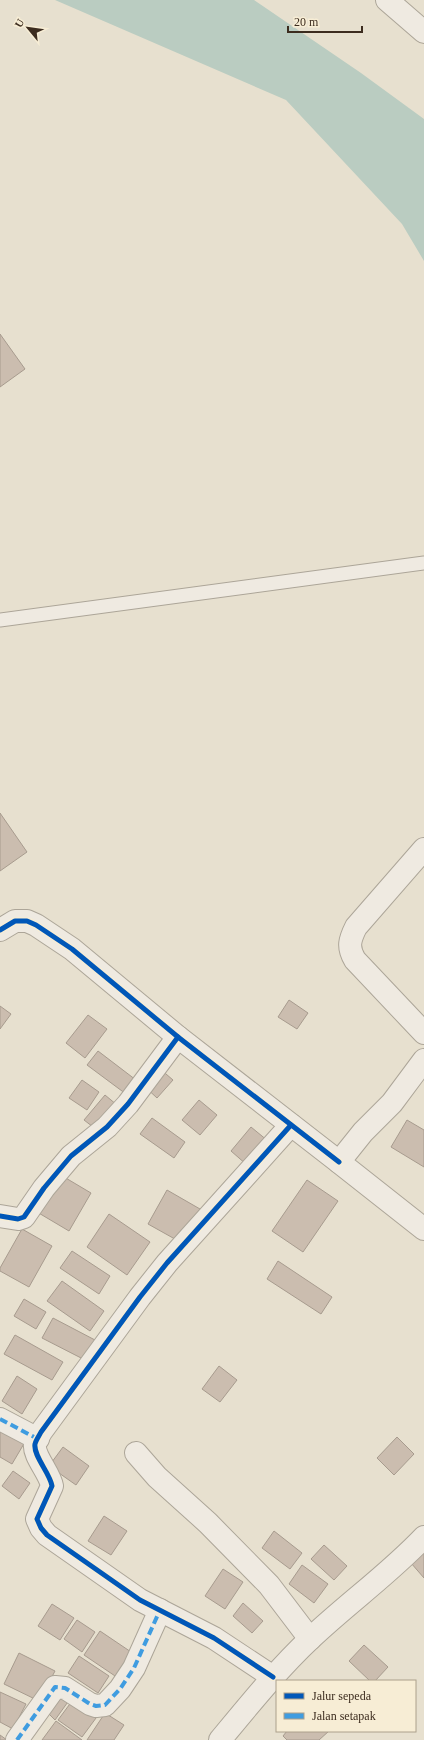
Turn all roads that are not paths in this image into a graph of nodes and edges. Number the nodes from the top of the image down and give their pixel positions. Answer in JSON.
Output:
{"nodes":[{"id":1,"x":387,"y":0,"type":"edge"},
{"id":2,"x":424,"y":32,"type":"edge"},
{"id":3,"x":424,"y":563,"type":"edge"},
{"id":4,"x":0,"y":620,"type":"edge"},
{"id":5,"x":424,"y":849,"type":"edge"},
{"id":6,"x":0,"y":930,"type":"edge"},
{"id":7,"x":424,"y":1033,"type":"edge"},
{"id":8,"x":178,"y":1037,"type":"junction"},
{"id":9,"x":424,"y":1060,"type":"edge"},
{"id":10,"x":291,"y":1125,"type":"junction"},
{"id":11,"x":339,"y":1162,"type":"junction"},
{"id":12,"x":0,"y":1216,"type":"edge"},
{"id":13,"x":424,"y":1229,"type":"edge"},
{"id":14,"x":0,"y":1419,"type":"edge"},
{"id":15,"x":38,"y":1439,"type":"junction"},
{"id":16,"x":136,"y":1453,"type":"dead end"},
{"id":17,"x":424,"y":1537,"type":"edge"},
{"id":18,"x":160,"y":1610,"type":"junction"},
{"id":19,"x":310,"y":1639,"type":"junction"},
{"id":20,"x":273,"y":1677,"type":"junction"},
{"id":21,"x":16,"y":1740,"type":"edge"},
{"id":22,"x":220,"y":1740,"type":"edge"}],
"edges":[{"from":1,"to":2,"type":"street"},
{"from":3,"to":4,"type":"lane"},
{"from":5,"to":7,"type":"street"},
{"from":6,"to":8,"type":"street"},
{"from":8,"to":10,"type":"street"},
{"from":8,"to":12,"type":"street"},
{"from":9,"to":11,"type":"street"},
{"from":10,"to":11,"type":"street"},
{"from":10,"to":15,"type":"street"},
{"from":11,"to":13,"type":"street"},
{"from":14,"to":15,"type":"street"},
{"from":15,"to":18,"type":"street"},
{"from":16,"to":19,"type":"street"},
{"from":17,"to":19,"type":"street"},
{"from":18,"to":20,"type":"street"},
{"from":18,"to":21,"type":"street"},
{"from":19,"to":20,"type":"street"},
{"from":20,"to":22,"type":"street"}]}
